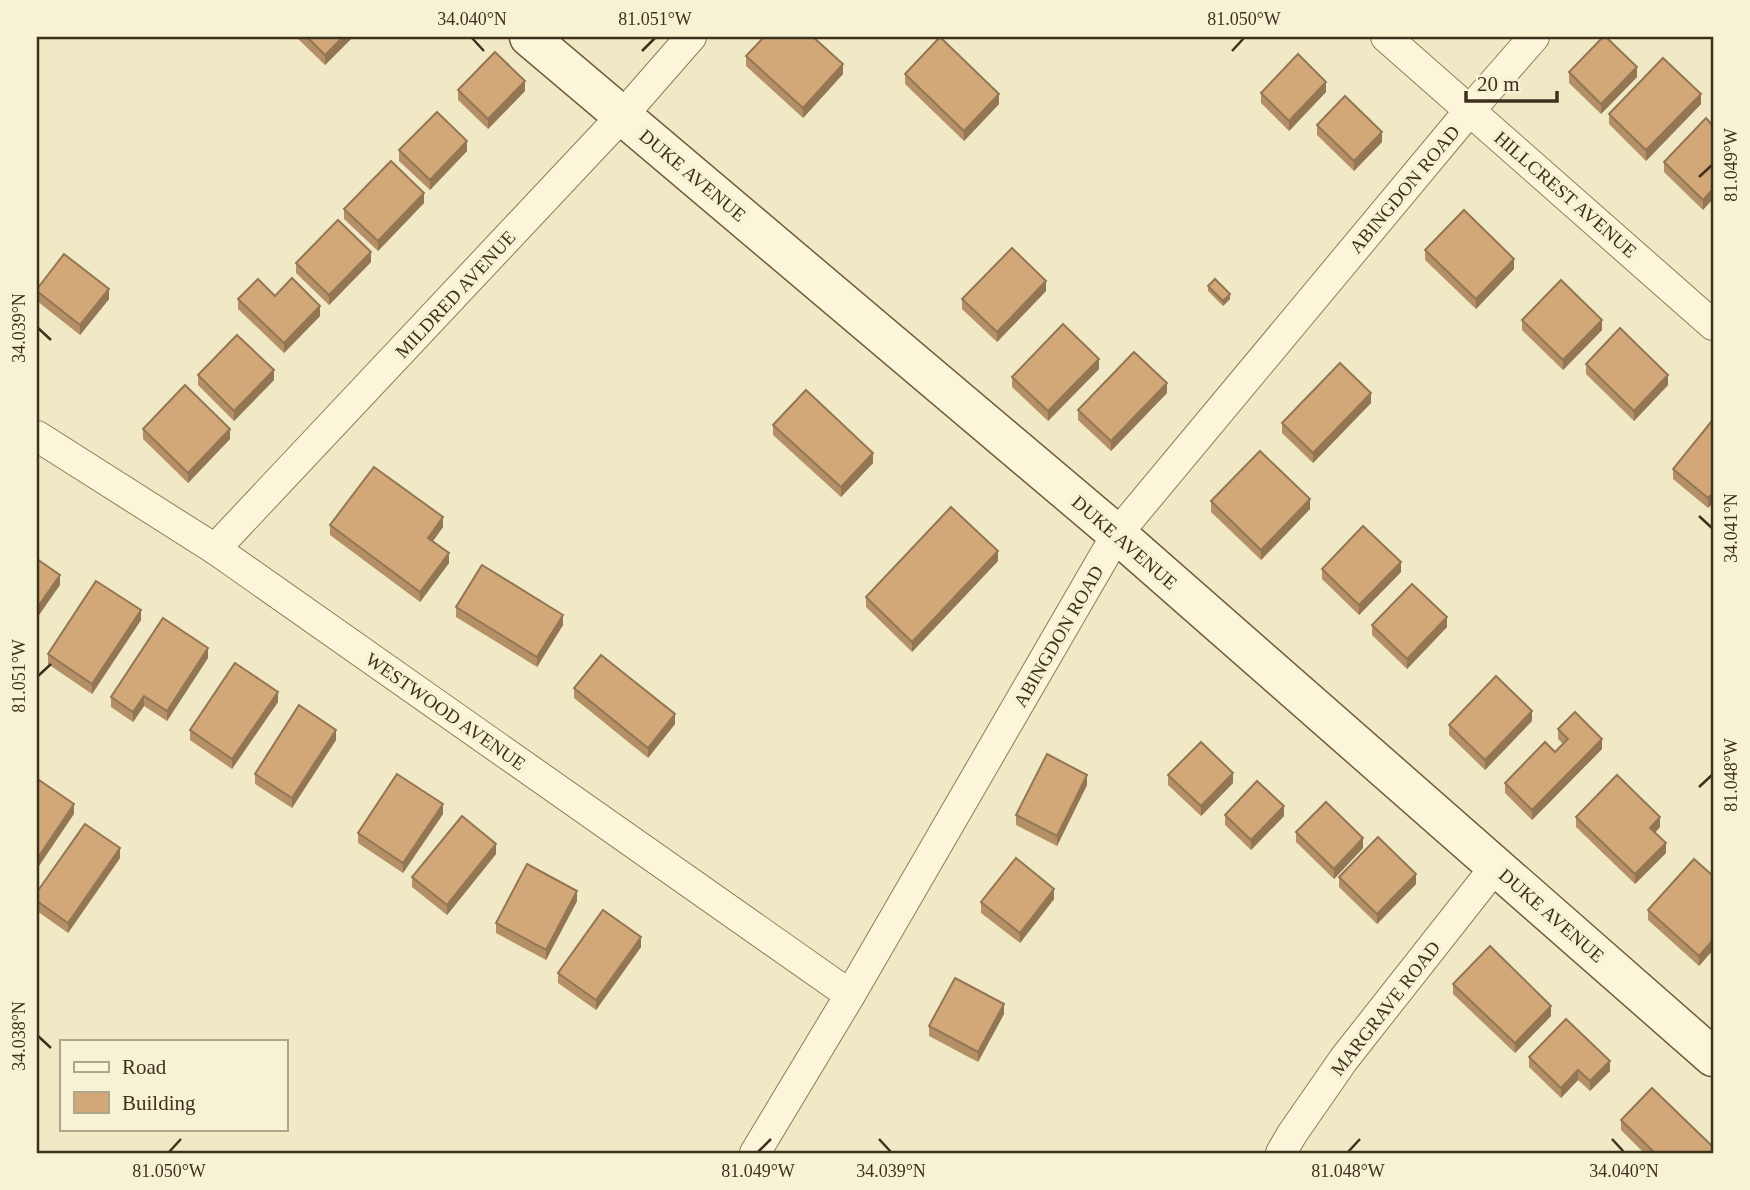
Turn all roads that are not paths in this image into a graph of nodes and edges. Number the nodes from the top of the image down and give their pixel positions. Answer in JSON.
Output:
{"nodes":[{"id":1,"x":529,"y":37,"type":"edge"},
{"id":2,"x":691,"y":37,"type":"edge"},
{"id":3,"x":1386,"y":37,"type":"edge"},
{"id":4,"x":1534,"y":37,"type":"edge"},
{"id":5,"x":1470,"y":110,"type":"junction"},
{"id":6,"x":622,"y":116,"type":"junction"},
{"id":7,"x":1713,"y":325,"type":"edge"},
{"id":8,"x":37,"y":436,"type":"edge"},
{"id":9,"x":1117,"y":534,"type":"junction"},
{"id":10,"x":215,"y":549,"type":"junction"},
{"id":11,"x":1496,"y":866,"type":"junction"},
{"id":12,"x":850,"y":995,"type":"junction"},
{"id":13,"x":1713,"y":1057,"type":"edge"},
{"id":14,"x":755,"y":1153,"type":"edge"},
{"id":15,"x":1281,"y":1153,"type":"edge"}],
"edges":[{"from":1,"to":6,"type":"street","name":"DUKE AVENUE"},
{"from":2,"to":6,"type":"street","name":"MILDRED AVENUE"},
{"from":3,"to":5,"type":"street","name":"HILLCREST AVENUE"},
{"from":4,"to":5,"type":"street","name":"ABINGDON ROAD"},
{"from":5,"to":7,"type":"street","name":"HILLCREST AVENUE"},
{"from":5,"to":9,"type":"street","name":"ABINGDON ROAD"},
{"from":6,"to":9,"type":"street","name":"DUKE AVENUE"},
{"from":6,"to":10,"type":"street","name":"MILDRED AVENUE"},
{"from":8,"to":10,"type":"street","name":"WESTWOOD AVENUE"},
{"from":9,"to":11,"type":"street","name":"DUKE AVENUE"},
{"from":9,"to":12,"type":"street","name":"ABINGDON ROAD"},
{"from":10,"to":12,"type":"street","name":"WESTWOOD AVENUE"},
{"from":11,"to":13,"type":"street","name":"DUKE AVENUE"},
{"from":11,"to":15,"type":"street","name":"MARGRAVE ROAD"},
{"from":12,"to":14,"type":"street","name":"ABINGDON ROAD"}]}
